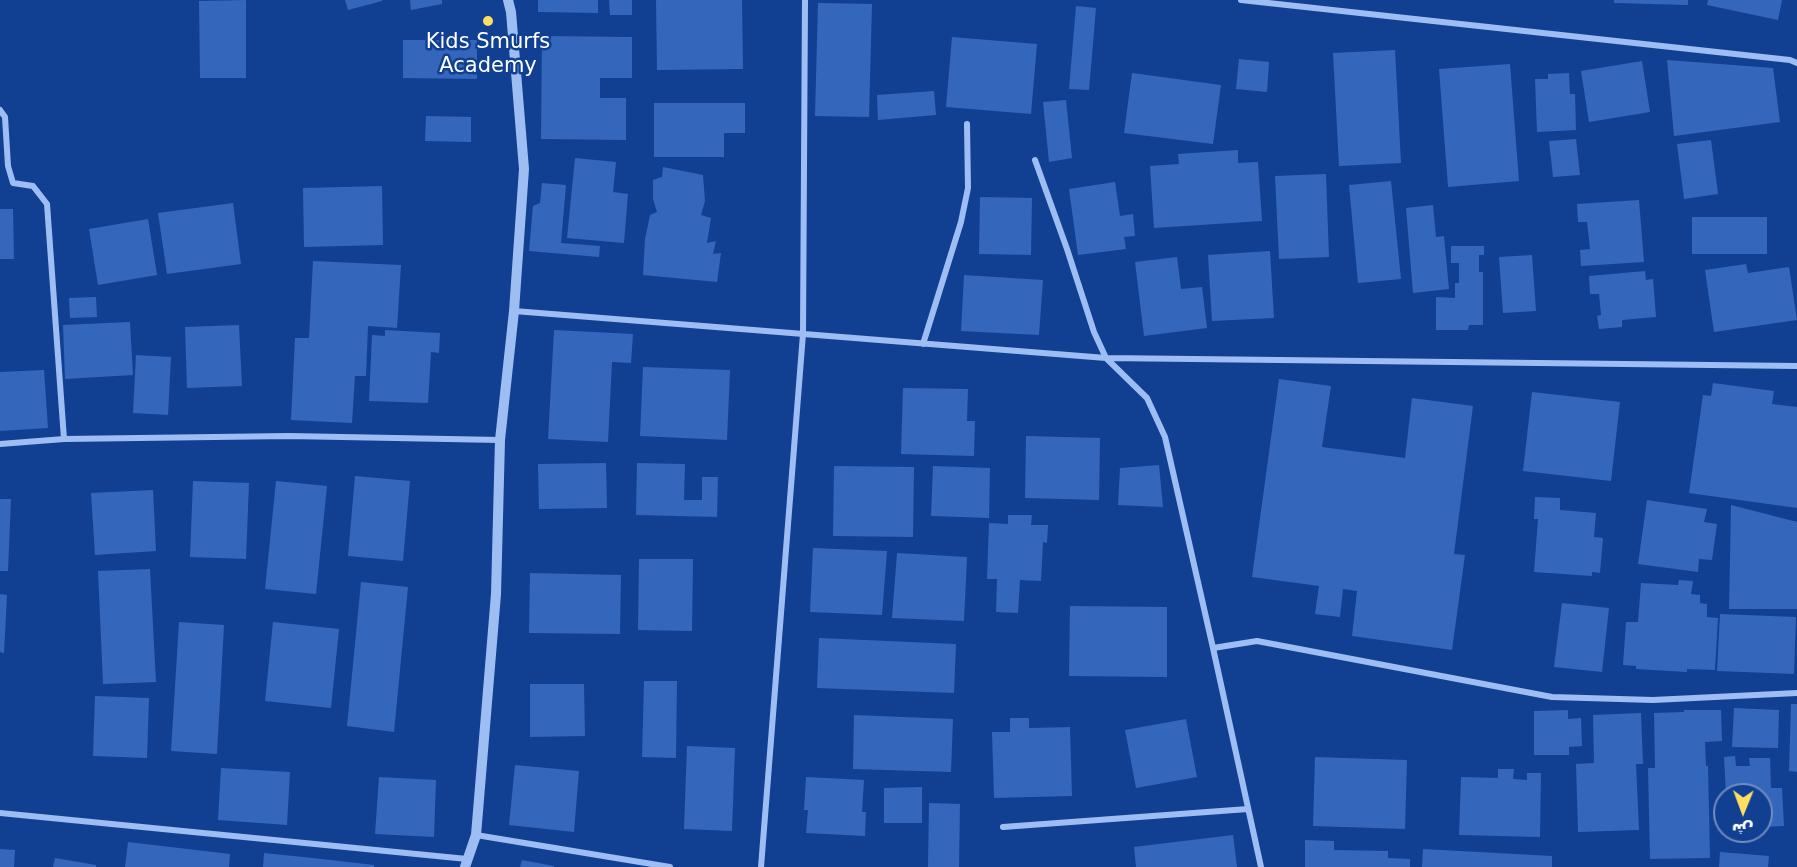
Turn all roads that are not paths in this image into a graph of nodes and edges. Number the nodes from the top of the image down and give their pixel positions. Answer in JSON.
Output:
{"nodes":[{"id":1,"x":508,"y":0,"type":"edge"},
{"id":2,"x":805,"y":0,"type":"edge"},
{"id":3,"x":1240,"y":0,"type":"edge"},
{"id":4,"x":1797,"y":63,"type":"edge"},
{"id":5,"x":0,"y":110,"type":"edge"},
{"id":6,"x":967,"y":124,"type":"dead end"},
{"id":7,"x":1035,"y":160,"type":"dead end"},
{"id":8,"x":514,"y":311,"type":"junction"},
{"id":9,"x":803,"y":334,"type":"junction"},
{"id":10,"x":923,"y":344,"type":"junction"},
{"id":11,"x":1106,"y":358,"type":"junction"},
{"id":12,"x":1797,"y":366,"type":"edge"},
{"id":13,"x":64,"y":439,"type":"junction"},
{"id":14,"x":500,"y":440,"type":"junction"},
{"id":15,"x":0,"y":444,"type":"edge"},
{"id":16,"x":1213,"y":648,"type":"junction"},
{"id":17,"x":1797,"y":693,"type":"edge"},
{"id":18,"x":1248,"y":809,"type":"junction"},
{"id":19,"x":0,"y":813,"type":"edge"},
{"id":20,"x":1003,"y":827,"type":"dead end"},
{"id":21,"x":476,"y":836,"type":"junction"},
{"id":22,"x":466,"y":863,"type":"edge"},
{"id":23,"x":670,"y":867,"type":"edge"},
{"id":24,"x":761,"y":867,"type":"edge"},
{"id":25,"x":1261,"y":867,"type":"edge"}],
"edges":[{"from":1,"to":8,"type":"street"},
{"from":2,"to":9,"type":"street"},
{"from":3,"to":4,"type":"street"},
{"from":5,"to":13,"type":"street"},
{"from":6,"to":10,"type":"street"},
{"from":7,"to":11,"type":"street"},
{"from":8,"to":9,"type":"street"},
{"from":8,"to":14,"type":"street"},
{"from":9,"to":10,"type":"street"},
{"from":9,"to":24,"type":"street"},
{"from":10,"to":11,"type":"street"},
{"from":11,"to":12,"type":"street"},
{"from":11,"to":16,"type":"street"},
{"from":13,"to":14,"type":"street"},
{"from":13,"to":15,"type":"street"},
{"from":14,"to":21,"type":"street"},
{"from":16,"to":17,"type":"street"},
{"from":16,"to":18,"type":"street"},
{"from":18,"to":20,"type":"street"},
{"from":18,"to":25,"type":"street"},
{"from":19,"to":22,"type":"street"},
{"from":21,"to":22,"type":"street"},
{"from":21,"to":23,"type":"street"}]}
